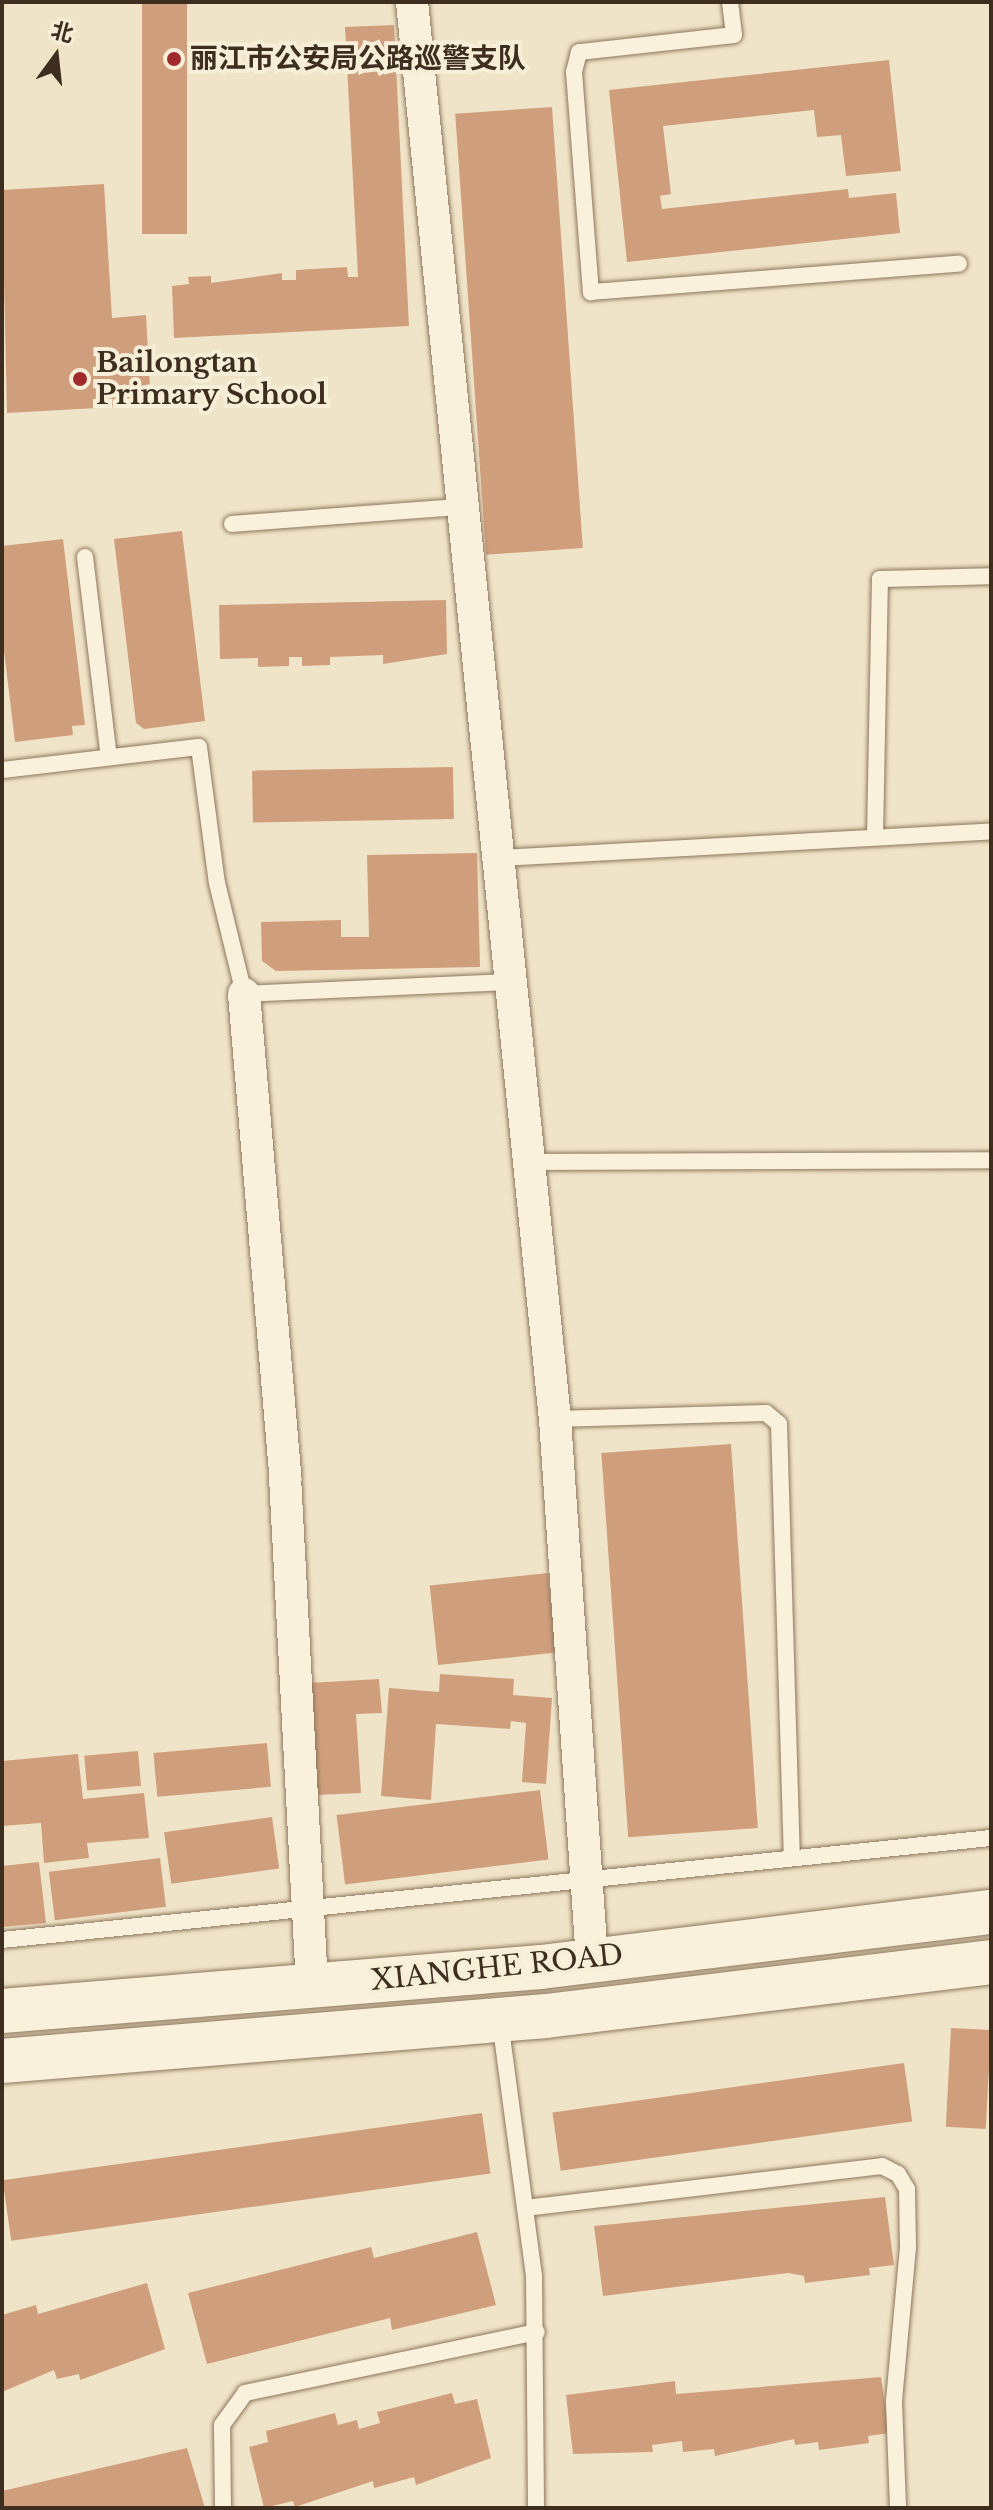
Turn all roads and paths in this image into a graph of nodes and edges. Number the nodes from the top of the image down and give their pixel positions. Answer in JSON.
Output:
{"nodes":[{"id":1,"x":412,"y":2,"type":"edge"},
{"id":2,"x":730,"y":2,"type":"edge"},
{"id":3,"x":959,"y":264,"type":"dead end"},
{"id":4,"x":460,"y":507,"type":"junction"},
{"id":5,"x":232,"y":524,"type":"dead end"},
{"id":6,"x":85,"y":557,"type":"dead end"},
{"id":7,"x":991,"y":576,"type":"edge"},
{"id":8,"x":109,"y":757,"type":"junction"},
{"id":9,"x":2,"y":770,"type":"edge"},
{"id":10,"x":991,"y":831,"type":"edge"},
{"id":11,"x":875,"y":837,"type":"junction"},
{"id":12,"x":499,"y":858,"type":"junction"},
{"id":13,"x":512,"y":982,"type":"junction"},
{"id":14,"x":244,"y":994,"type":"junction"},
{"id":15,"x":991,"y":1160,"type":"edge"},
{"id":16,"x":530,"y":1162,"type":"junction"},
{"id":17,"x":555,"y":1419,"type":"junction"},
{"id":18,"x":991,"y":1838,"type":"edge"},
{"id":19,"x":792,"y":1858,"type":"junction"},
{"id":20,"x":586,"y":1880,"type":"junction"},
{"id":21,"x":309,"y":1908,"type":"junction"},
{"id":22,"x":991,"y":1912,"type":"edge"},
{"id":23,"x":2,"y":1940,"type":"edge"},
{"id":24,"x":592,"y":1960,"type":"junction"},
{"id":25,"x":991,"y":1962,"type":"edge"},
{"id":26,"x":312,"y":1986,"type":"junction"},
{"id":27,"x":2,"y":2011,"type":"edge"},
{"id":28,"x":500,"y":2020,"type":"junction"},
{"id":29,"x":2,"y":2061,"type":"edge"},
{"id":30,"x":525,"y":2208,"type":"junction"},
{"id":31,"x":537,"y":2332,"type":"junction"},
{"id":32,"x":223,"y":2508,"type":"edge"},
{"id":33,"x":536,"y":2508,"type":"edge"},
{"id":34,"x":898,"y":2508,"type":"edge"}],
"edges":[{"from":1,"to":4,"type":"street"},
{"from":2,"to":3,"type":"lane"},
{"from":4,"to":5,"type":"lane"},
{"from":4,"to":12,"type":"street"},
{"from":6,"to":8,"type":"lane"},
{"from":7,"to":11,"type":"lane"},
{"from":8,"to":9,"type":"lane"},
{"from":8,"to":14,"type":"lane"},
{"from":10,"to":11,"type":"lane"},
{"from":11,"to":12,"type":"lane"},
{"from":12,"to":13,"type":"street"},
{"from":13,"to":14,"type":"lane"},
{"from":13,"to":16,"type":"street"},
{"from":14,"to":21,"type":"street"},
{"from":15,"to":16,"type":"lane"},
{"from":16,"to":17,"type":"street"},
{"from":17,"to":19,"type":"lane"},
{"from":17,"to":20,"type":"street"},
{"from":18,"to":19,"type":"lane"},
{"from":19,"to":20,"type":"lane"},
{"from":20,"to":21,"type":"lane"},
{"from":20,"to":24,"type":"street"},
{"from":21,"to":23,"type":"lane"},
{"from":21,"to":26,"type":"street"},
{"from":22,"to":24,"type":"main road","name":"XIANGHE ROAD"},
{"from":24,"to":26,"type":"main road","name":"XIANGHE ROAD"},
{"from":25,"to":28,"type":"main road","name":"XIANGHE ROAD"},
{"from":26,"to":27,"type":"main road","name":"XIANGHE ROAD"},
{"from":28,"to":29,"type":"main road","name":"XIANGHE ROAD"},
{"from":28,"to":30,"type":"lane"},
{"from":30,"to":31,"type":"lane"},
{"from":30,"to":34,"type":"lane"},
{"from":31,"to":32,"type":"lane"},
{"from":31,"to":33,"type":"lane"}]}
